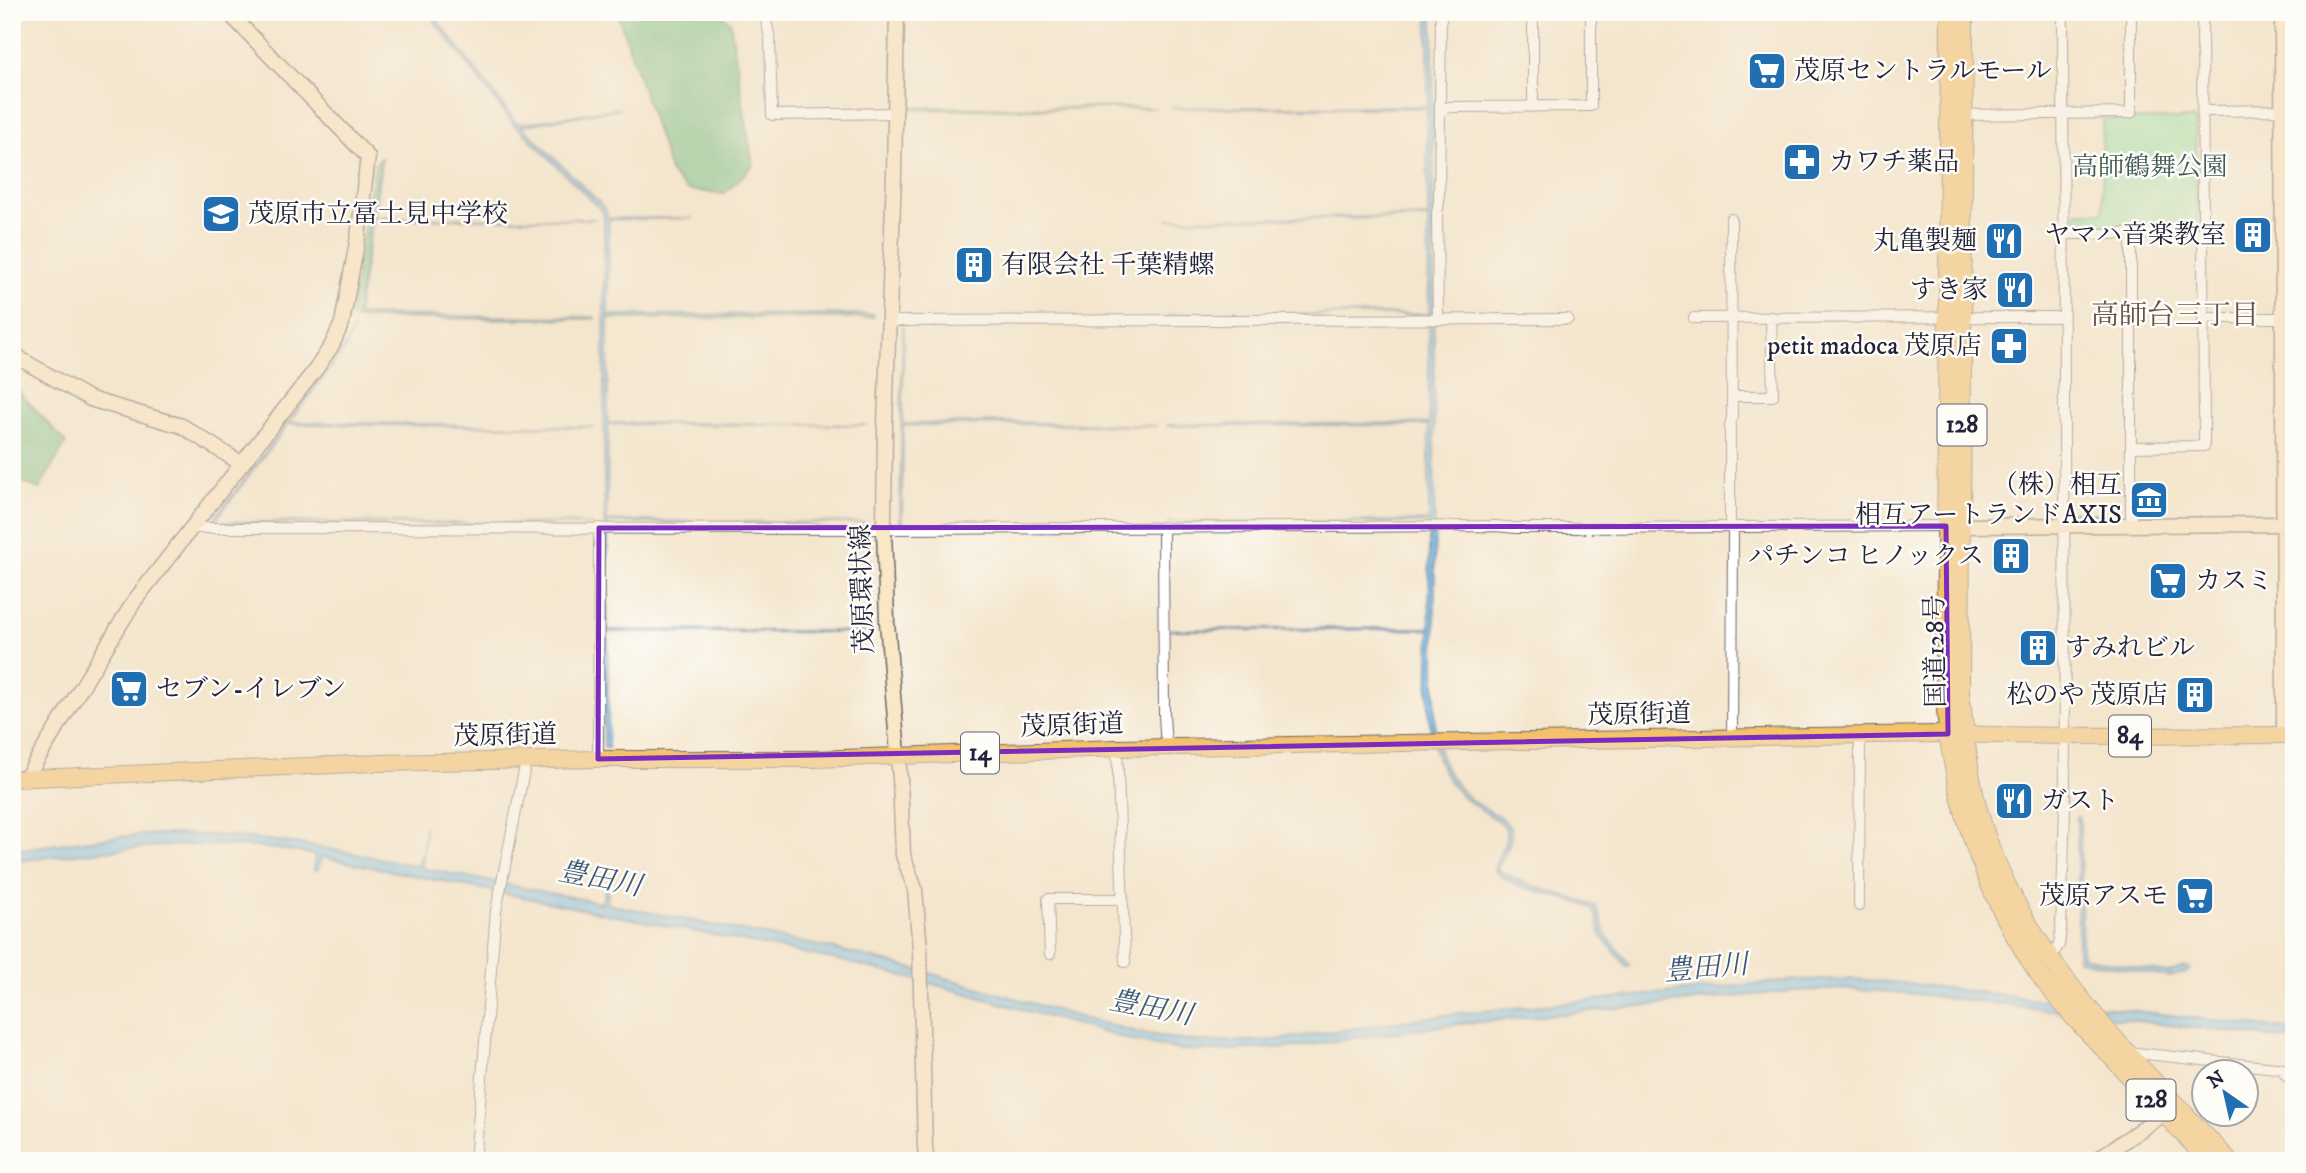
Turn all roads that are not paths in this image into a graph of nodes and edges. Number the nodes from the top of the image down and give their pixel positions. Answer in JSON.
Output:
{"nodes":[{"id":1,"x":228,"y":12,"type":"edge"},
{"id":2,"x":764,"y":12,"type":"edge"},
{"id":3,"x":897,"y":12,"type":"edge"},
{"id":4,"x":1441,"y":12,"type":"edge"},
{"id":5,"x":1533,"y":12,"type":"edge"},
{"id":6,"x":1591,"y":12,"type":"edge"},
{"id":7,"x":1950,"y":12,"type":"edge"},
{"id":8,"x":1964,"y":12,"type":"edge"},
{"id":9,"x":2063,"y":12,"type":"edge"},
{"id":10,"x":2131,"y":12,"type":"edge"},
{"id":11,"x":2202,"y":12,"type":"edge"},
{"id":12,"x":2283,"y":12,"type":"edge"},
{"id":13,"x":1534,"y":107,"type":"junction"},
{"id":14,"x":2288,"y":110,"type":"edge"},
{"id":15,"x":1441,"y":111,"type":"junction"},
{"id":16,"x":2203,"y":111,"type":"junction"},
{"id":17,"x":895,"y":113,"type":"junction"},
{"id":18,"x":2064,"y":114,"type":"junction"},
{"id":19,"x":1956,"y":115,"type":"junction"},
{"id":20,"x":1731,"y":219,"type":"dead end"},
{"id":21,"x":2130,"y":233,"type":"junction"},
{"id":22,"x":2203,"y":233,"type":"junction"},
{"id":23,"x":2064,"y":234,"type":"junction"},
{"id":24,"x":1772,"y":317,"type":"junction"},
{"id":25,"x":2064,"y":317,"type":"junction"},
{"id":26,"x":1693,"y":318,"type":"dead end"},
{"id":27,"x":1732,"y":318,"type":"junction"},
{"id":28,"x":1954,"y":318,"type":"junction"},
{"id":29,"x":2203,"y":318,"type":"junction"},
{"id":30,"x":2289,"y":318,"type":"edge"},
{"id":31,"x":1568,"y":319,"type":"dead end"},
{"id":32,"x":1438,"y":320,"type":"junction"},
{"id":33,"x":887,"y":321,"type":"junction"},
{"id":34,"x":12,"y":351,"type":"edge"},
{"id":35,"x":1732,"y":396,"type":"junction"},
{"id":36,"x":2131,"y":447,"type":"junction"},
{"id":37,"x":242,"y":464,"type":"junction"},
{"id":38,"x":2289,"y":525,"type":"edge"},
{"id":39,"x":1731,"y":526,"type":"junction"},
{"id":40,"x":1954,"y":526,"type":"junction"},
{"id":41,"x":2065,"y":526,"type":"junction"},
{"id":42,"x":2132,"y":526,"type":"junction"},
{"id":43,"x":1163,"y":527,"type":"junction"},
{"id":44,"x":192,"y":528,"type":"junction"},
{"id":45,"x":599,"y":528,"type":"junction"},
{"id":46,"x":884,"y":529,"type":"junction"},
{"id":47,"x":2289,"y":628,"type":"edge"},
{"id":48,"x":1957,"y":734,"type":"junction"},
{"id":49,"x":1860,"y":735,"type":"junction"},
{"id":50,"x":2289,"y":735,"type":"edge"},
{"id":51,"x":2066,"y":736,"type":"junction"},
{"id":52,"x":1732,"y":738,"type":"junction"},
{"id":53,"x":1117,"y":748,"type":"junction"},
{"id":54,"x":1168,"y":748,"type":"junction"},
{"id":55,"x":898,"y":755,"type":"junction"},
{"id":56,"x":598,"y":759,"type":"junction"},
{"id":57,"x":526,"y":761,"type":"junction"},
{"id":58,"x":19,"y":779,"type":"edge"},
{"id":59,"x":1123,"y":899,"type":"junction"},
{"id":60,"x":1859,"y":906,"type":"dead end"},
{"id":61,"x":1050,"y":954,"type":"dead end"},
{"id":62,"x":2050,"y":958,"type":"junction"},
{"id":63,"x":1125,"y":962,"type":"dead end"},
{"id":64,"x":2118,"y":1050,"type":"junction"},
{"id":65,"x":2280,"y":1068,"type":"junction"},
{"id":66,"x":2294,"y":1070,"type":"edge"},
{"id":67,"x":2294,"y":1084,"type":"edge"},
{"id":68,"x":2171,"y":1110,"type":"junction"},
{"id":69,"x":475,"y":1161,"type":"edge"},
{"id":70,"x":928,"y":1161,"type":"edge"},
{"id":71,"x":2095,"y":1161,"type":"edge"},
{"id":72,"x":2208,"y":1161,"type":"edge"},
{"id":73,"x":2229,"y":1161,"type":"edge"}],
"edges":[{"from":1,"to":37,"type":"street"},
{"from":2,"to":17,"type":"street"},
{"from":3,"to":17,"type":"street","name":"茂原環状線"},
{"from":4,"to":15,"type":"street"},
{"from":5,"to":13,"type":"street"},
{"from":6,"to":13,"type":"street"},
{"from":7,"to":19,"type":"highway","name":"国道128号","number":"128"},
{"from":8,"to":19,"type":"highway","name":"国道128号","number":"128"},
{"from":9,"to":18,"type":"street"},
{"from":10,"to":18,"type":"street"},
{"from":11,"to":16,"type":"street"},
{"from":12,"to":14,"type":"street"},
{"from":13,"to":15,"type":"street"},
{"from":14,"to":16,"type":"street"},
{"from":14,"to":30,"type":"street"},
{"from":15,"to":32,"type":"street"},
{"from":16,"to":22,"type":"street"},
{"from":17,"to":33,"type":"street","name":"茂原環状線"},
{"from":18,"to":19,"type":"street"},
{"from":18,"to":23,"type":"street"},
{"from":19,"to":28,"type":"highway","name":"国道128号","number":"128"},
{"from":20,"to":27,"type":"street"},
{"from":21,"to":22,"type":"street"},
{"from":21,"to":23,"type":"street"},
{"from":21,"to":36,"type":"street"},
{"from":22,"to":29,"type":"street"},
{"from":23,"to":25,"type":"street"},
{"from":24,"to":27,"type":"street"},
{"from":24,"to":28,"type":"street"},
{"from":24,"to":35,"type":"street"},
{"from":25,"to":28,"type":"street"},
{"from":25,"to":41,"type":"street"},
{"from":26,"to":27,"type":"street"},
{"from":27,"to":35,"type":"street"},
{"from":28,"to":40,"type":"highway","name":"国道128号","number":"128"},
{"from":29,"to":30,"type":"street"},
{"from":29,"to":36,"type":"street"},
{"from":30,"to":38,"type":"street"},
{"from":31,"to":32,"type":"street"},
{"from":32,"to":33,"type":"street"},
{"from":33,"to":46,"type":"street","name":"茂原環状線"},
{"from":34,"to":37,"type":"street"},
{"from":35,"to":39,"type":"street"},
{"from":36,"to":42,"type":"street"},
{"from":37,"to":44,"type":"street"},
{"from":38,"to":42,"type":"street"},
{"from":38,"to":47,"type":"street"},
{"from":39,"to":40,"type":"street"},
{"from":39,"to":43,"type":"street"},
{"from":39,"to":52,"type":"street"},
{"from":40,"to":41,"type":"street"},
{"from":40,"to":48,"type":"highway","name":"国道128号","number":"128"},
{"from":41,"to":42,"type":"street"},
{"from":41,"to":51,"type":"street"},
{"from":43,"to":46,"type":"street"},
{"from":43,"to":54,"type":"street"},
{"from":44,"to":45,"type":"street"},
{"from":44,"to":58,"type":"street"},
{"from":45,"to":46,"type":"street"},
{"from":45,"to":56,"type":"street"},
{"from":46,"to":55,"type":"street","name":"茂原環状線"},
{"from":47,"to":50,"type":"street"},
{"from":48,"to":49,"type":"main road","name":"茂原街道","number":"14"},
{"from":48,"to":51,"type":"main road","number":"84"},
{"from":48,"to":62,"type":"highway","name":"国道128号","number":"128"},
{"from":48,"to":64,"type":"highway","name":"国道128号","number":"128"},
{"from":49,"to":52,"type":"main road","name":"茂原街道","number":"14"},
{"from":49,"to":60,"type":"street"},
{"from":50,"to":51,"type":"main road","number":"84"},
{"from":51,"to":62,"type":"street"},
{"from":52,"to":54,"type":"main road","name":"茂原街道","number":"14"},
{"from":53,"to":54,"type":"main road","name":"茂原街道","number":"14"},
{"from":53,"to":55,"type":"main road","name":"茂原街道","number":"14"},
{"from":53,"to":59,"type":"street"},
{"from":55,"to":56,"type":"main road","name":"茂原街道","number":"14"},
{"from":55,"to":70,"type":"street","name":"茂原環状線"},
{"from":56,"to":57,"type":"main road","name":"茂原街道","number":"14"},
{"from":57,"to":58,"type":"main road","name":"茂原街道","number":"14"},
{"from":57,"to":69,"type":"street"},
{"from":59,"to":61,"type":"street"},
{"from":59,"to":63,"type":"street"},
{"from":62,"to":64,"type":"highway","name":"国道128号","number":"128"},
{"from":64,"to":65,"type":"street"},
{"from":64,"to":68,"type":"highway","name":"国道128号","number":"128"},
{"from":65,"to":66,"type":"street"},
{"from":65,"to":67,"type":"street"},
{"from":68,"to":71,"type":"street"},
{"from":68,"to":72,"type":"highway","name":"国道128号","number":"128"},
{"from":68,"to":73,"type":"highway","name":"国道128号","number":"128"}]}
